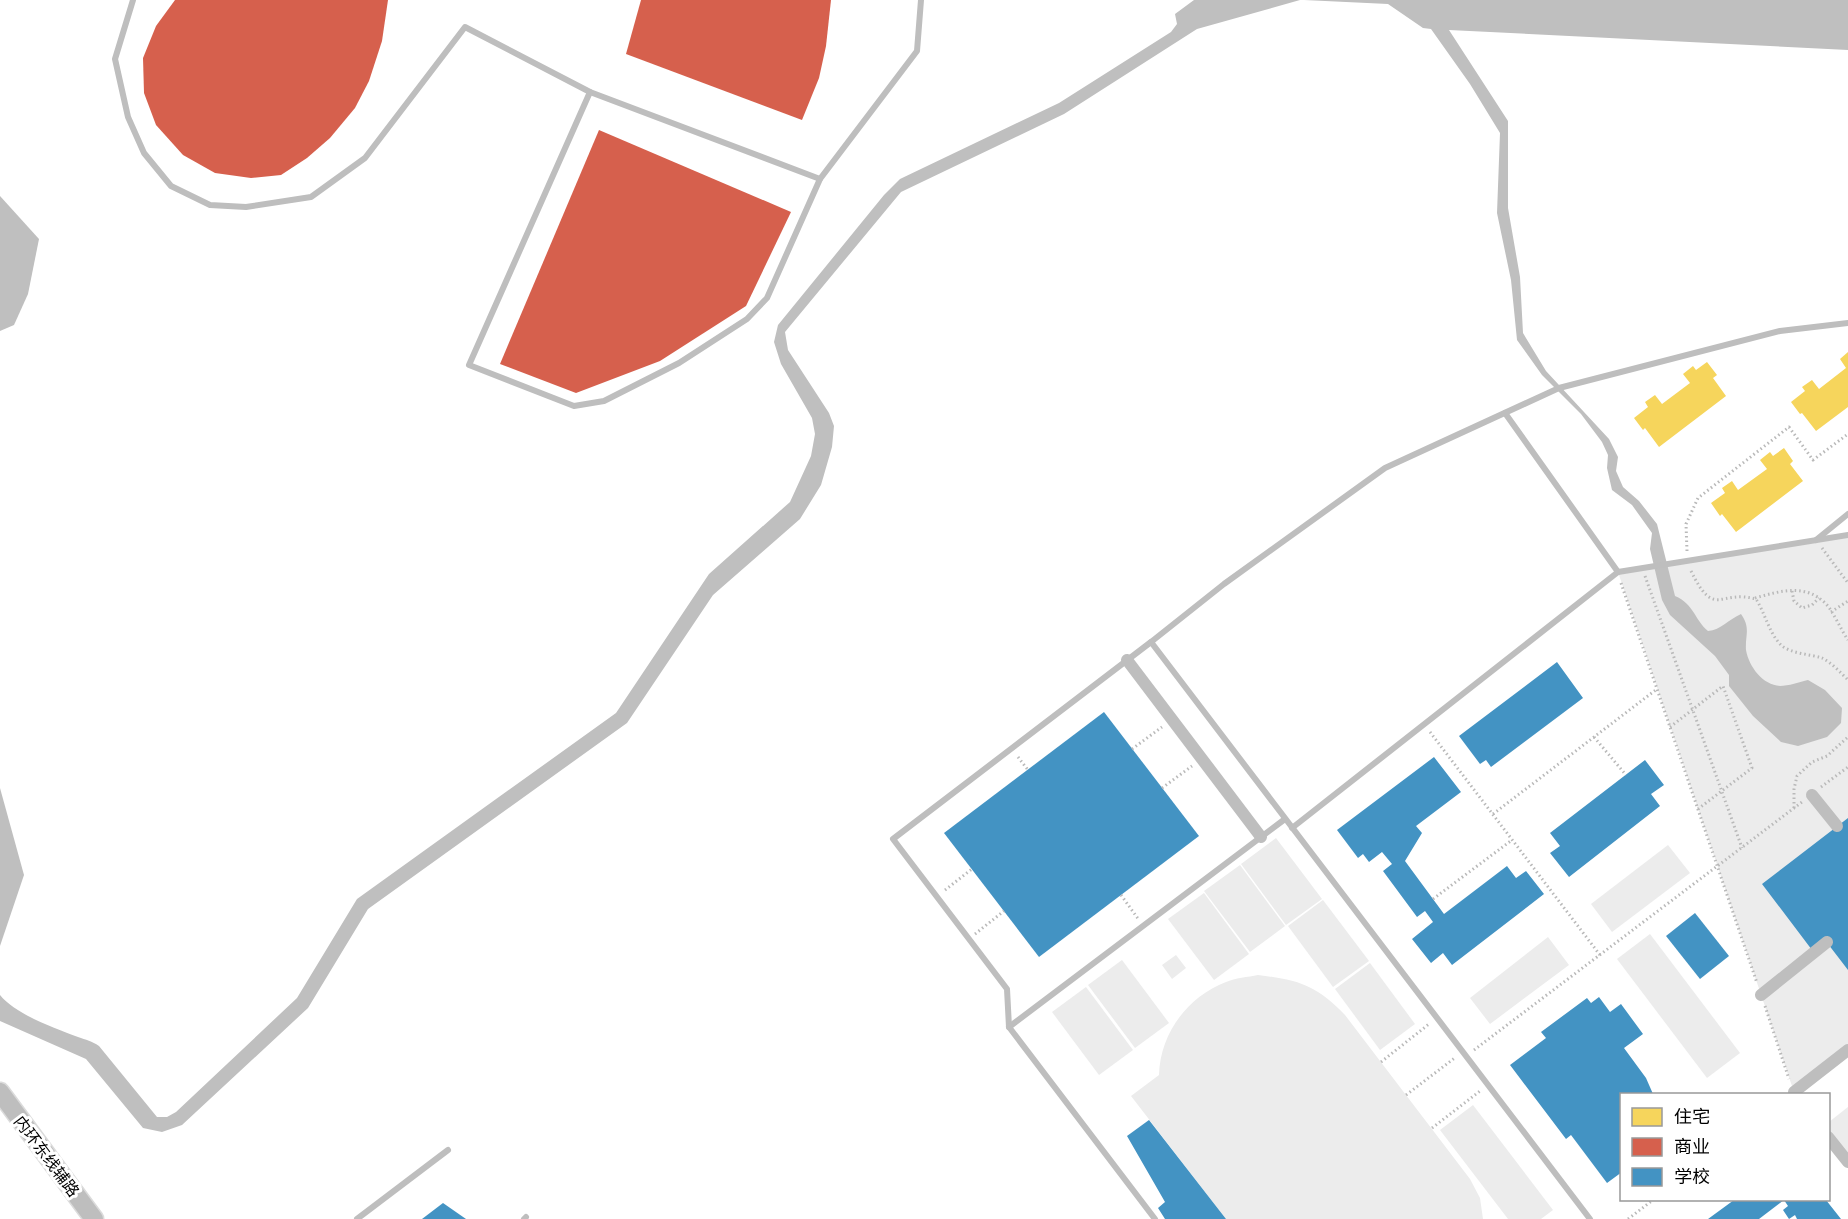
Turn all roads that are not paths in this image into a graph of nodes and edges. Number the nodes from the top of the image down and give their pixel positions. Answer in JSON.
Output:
{"nodes":[{"id":1,"x":133,"y":0,"type":"edge"},
{"id":2,"x":921,"y":0,"type":"edge"},
{"id":3,"x":591,"y":92,"type":"junction"},
{"id":4,"x":820,"y":179,"type":"junction"},
{"id":5,"x":1848,"y":323,"type":"edge"},
{"id":6,"x":1505,"y":413,"type":"junction"},
{"id":7,"x":1848,"y":514,"type":"edge"},
{"id":8,"x":1848,"y":535,"type":"edge"},
{"id":9,"x":1815,"y":540,"type":"junction"},
{"id":10,"x":1618,"y":572,"type":"junction"},
{"id":11,"x":1151,"y":642,"type":"junction"},
{"id":12,"x":1127,"y":660,"type":"junction"},
{"id":13,"x":1812,"y":795,"type":"road end"},
{"id":14,"x":1285,"y":819,"type":"junction"},
{"id":15,"x":1837,"y":826,"type":"dead end"},
{"id":16,"x":1292,"y":828,"type":"junction"},
{"id":17,"x":1261,"y":837,"type":"junction"},
{"id":18,"x":1827,"y":942,"type":"dead end"},
{"id":19,"x":1761,"y":994,"type":"road end"},
{"id":20,"x":1009,"y":1027,"type":"junction"},
{"id":21,"x":1848,"y":1050,"type":"edge"},
{"id":22,"x":0,"y":1092,"type":"edge"},
{"id":23,"x":1795,"y":1093,"type":"edge"},
{"id":24,"x":1830,"y":1140,"type":"edge"},
{"id":25,"x":448,"y":1150,"type":"dead end"},
{"id":26,"x":1848,"y":1162,"type":"edge"},
{"id":27,"x":94,"y":1219,"type":"edge"},
{"id":28,"x":357,"y":1219,"type":"edge"},
{"id":29,"x":1155,"y":1219,"type":"edge"},
{"id":30,"x":1590,"y":1219,"type":"edge"}],
"edges":[{"from":1,"to":3,"type":"lane"},
{"from":2,"to":4,"type":"lane"},
{"from":3,"to":4,"type":"lane"},
{"from":3,"to":4,"type":"lane"},
{"from":5,"to":6,"type":"lane"},
{"from":6,"to":10,"type":"lane"},
{"from":6,"to":11,"type":"lane"},
{"from":7,"to":9,"type":"lane"},
{"from":8,"to":9,"type":"lane"},
{"from":9,"to":10,"type":"lane"},
{"from":10,"to":16,"type":"lane"},
{"from":11,"to":12,"type":"lane"},
{"from":11,"to":14,"type":"lane"},
{"from":12,"to":17,"type":"street"},
{"from":12,"to":20,"type":"lane"},
{"from":13,"to":15,"type":"street"},
{"from":14,"to":16,"type":"lane"},
{"from":14,"to":17,"type":"lane"},
{"from":16,"to":30,"type":"lane"},
{"from":17,"to":20,"type":"lane"},
{"from":18,"to":19,"type":"street"},
{"from":20,"to":29,"type":"lane"},
{"from":21,"to":23,"type":"street"},
{"from":22,"to":27,"type":"main road","name":"内环东线辅路"},
{"from":24,"to":26,"type":"street"},
{"from":25,"to":28,"type":"lane"}]}
